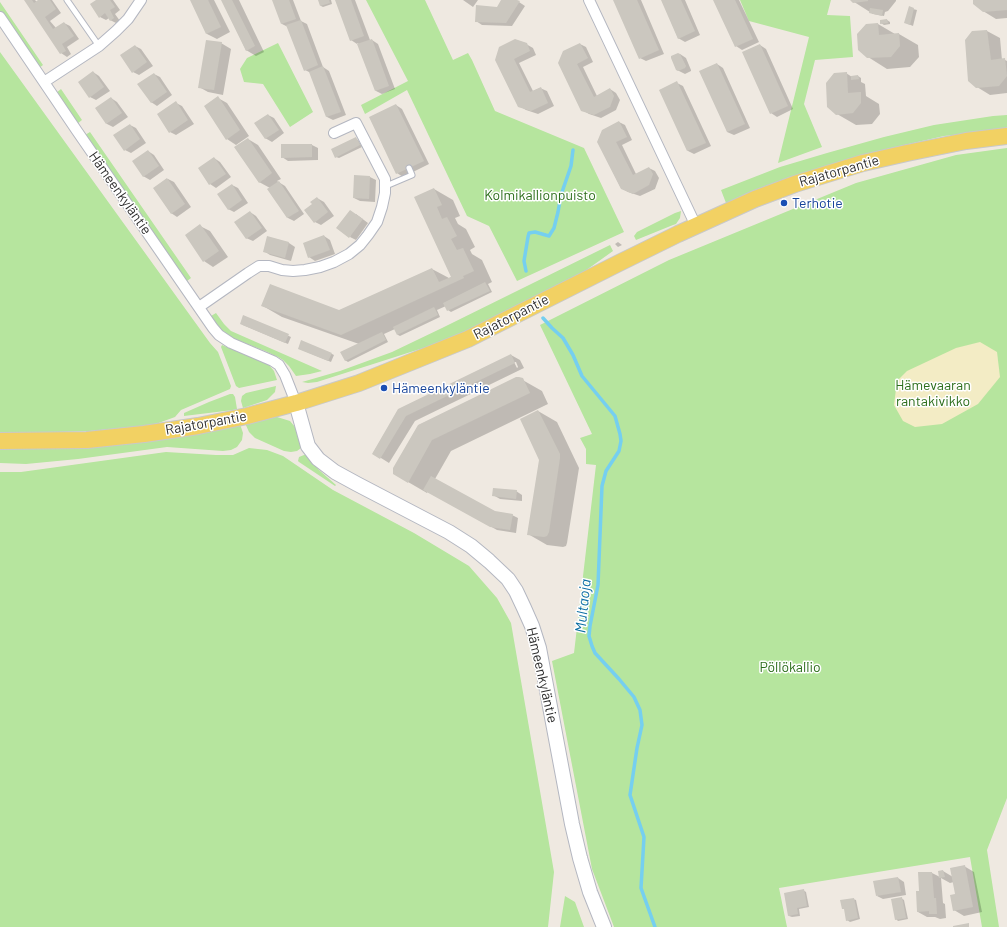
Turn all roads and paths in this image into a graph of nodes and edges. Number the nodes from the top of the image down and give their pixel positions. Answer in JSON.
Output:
{"nodes":[{"id":1,"x":67,"y":0,"type":"edge"},
{"id":2,"x":141,"y":0,"type":"edge"},
{"id":3,"x":589,"y":0,"type":"edge"},
{"id":4,"x":0,"y":17,"type":"edge"},
{"id":5,"x":99,"y":46,"type":"junction"},
{"id":6,"x":44,"y":82,"type":"junction"},
{"id":7,"x":334,"y":133,"type":"dead end"},
{"id":8,"x":1007,"y":136,"type":"edge"},
{"id":9,"x":409,"y":168,"type":"dead end"},
{"id":10,"x":386,"y":186,"type":"junction"},
{"id":11,"x":696,"y":226,"type":"junction"},
{"id":12,"x":199,"y":307,"type":"junction"},
{"id":13,"x":296,"y":403,"type":"junction"},
{"id":14,"x":0,"y":440,"type":"edge"},
{"id":15,"x":604,"y":927,"type":"edge"}],
"edges":[{"from":1,"to":5,"type":"lane"},
{"from":2,"to":5,"type":"street"},
{"from":3,"to":11,"type":"street"},
{"from":4,"to":6,"type":"street","name":"Hämeenkyläntie"},
{"from":5,"to":6,"type":"street"},
{"from":6,"to":12,"type":"street","name":"Hämeenkyläntie"},
{"from":7,"to":10,"type":"street"},
{"from":8,"to":11,"type":"main road","name":"Rajatorpantie"},
{"from":9,"to":10,"type":"lane"},
{"from":10,"to":12,"type":"street"},
{"from":11,"to":13,"type":"main road","name":"Rajatorpantie"},
{"from":12,"to":13,"type":"street","name":"Hämeenkyläntie"},
{"from":13,"to":14,"type":"main road","name":"Rajatorpantie"},
{"from":13,"to":15,"type":"street","name":"Hämeenkyläntie"}]}
